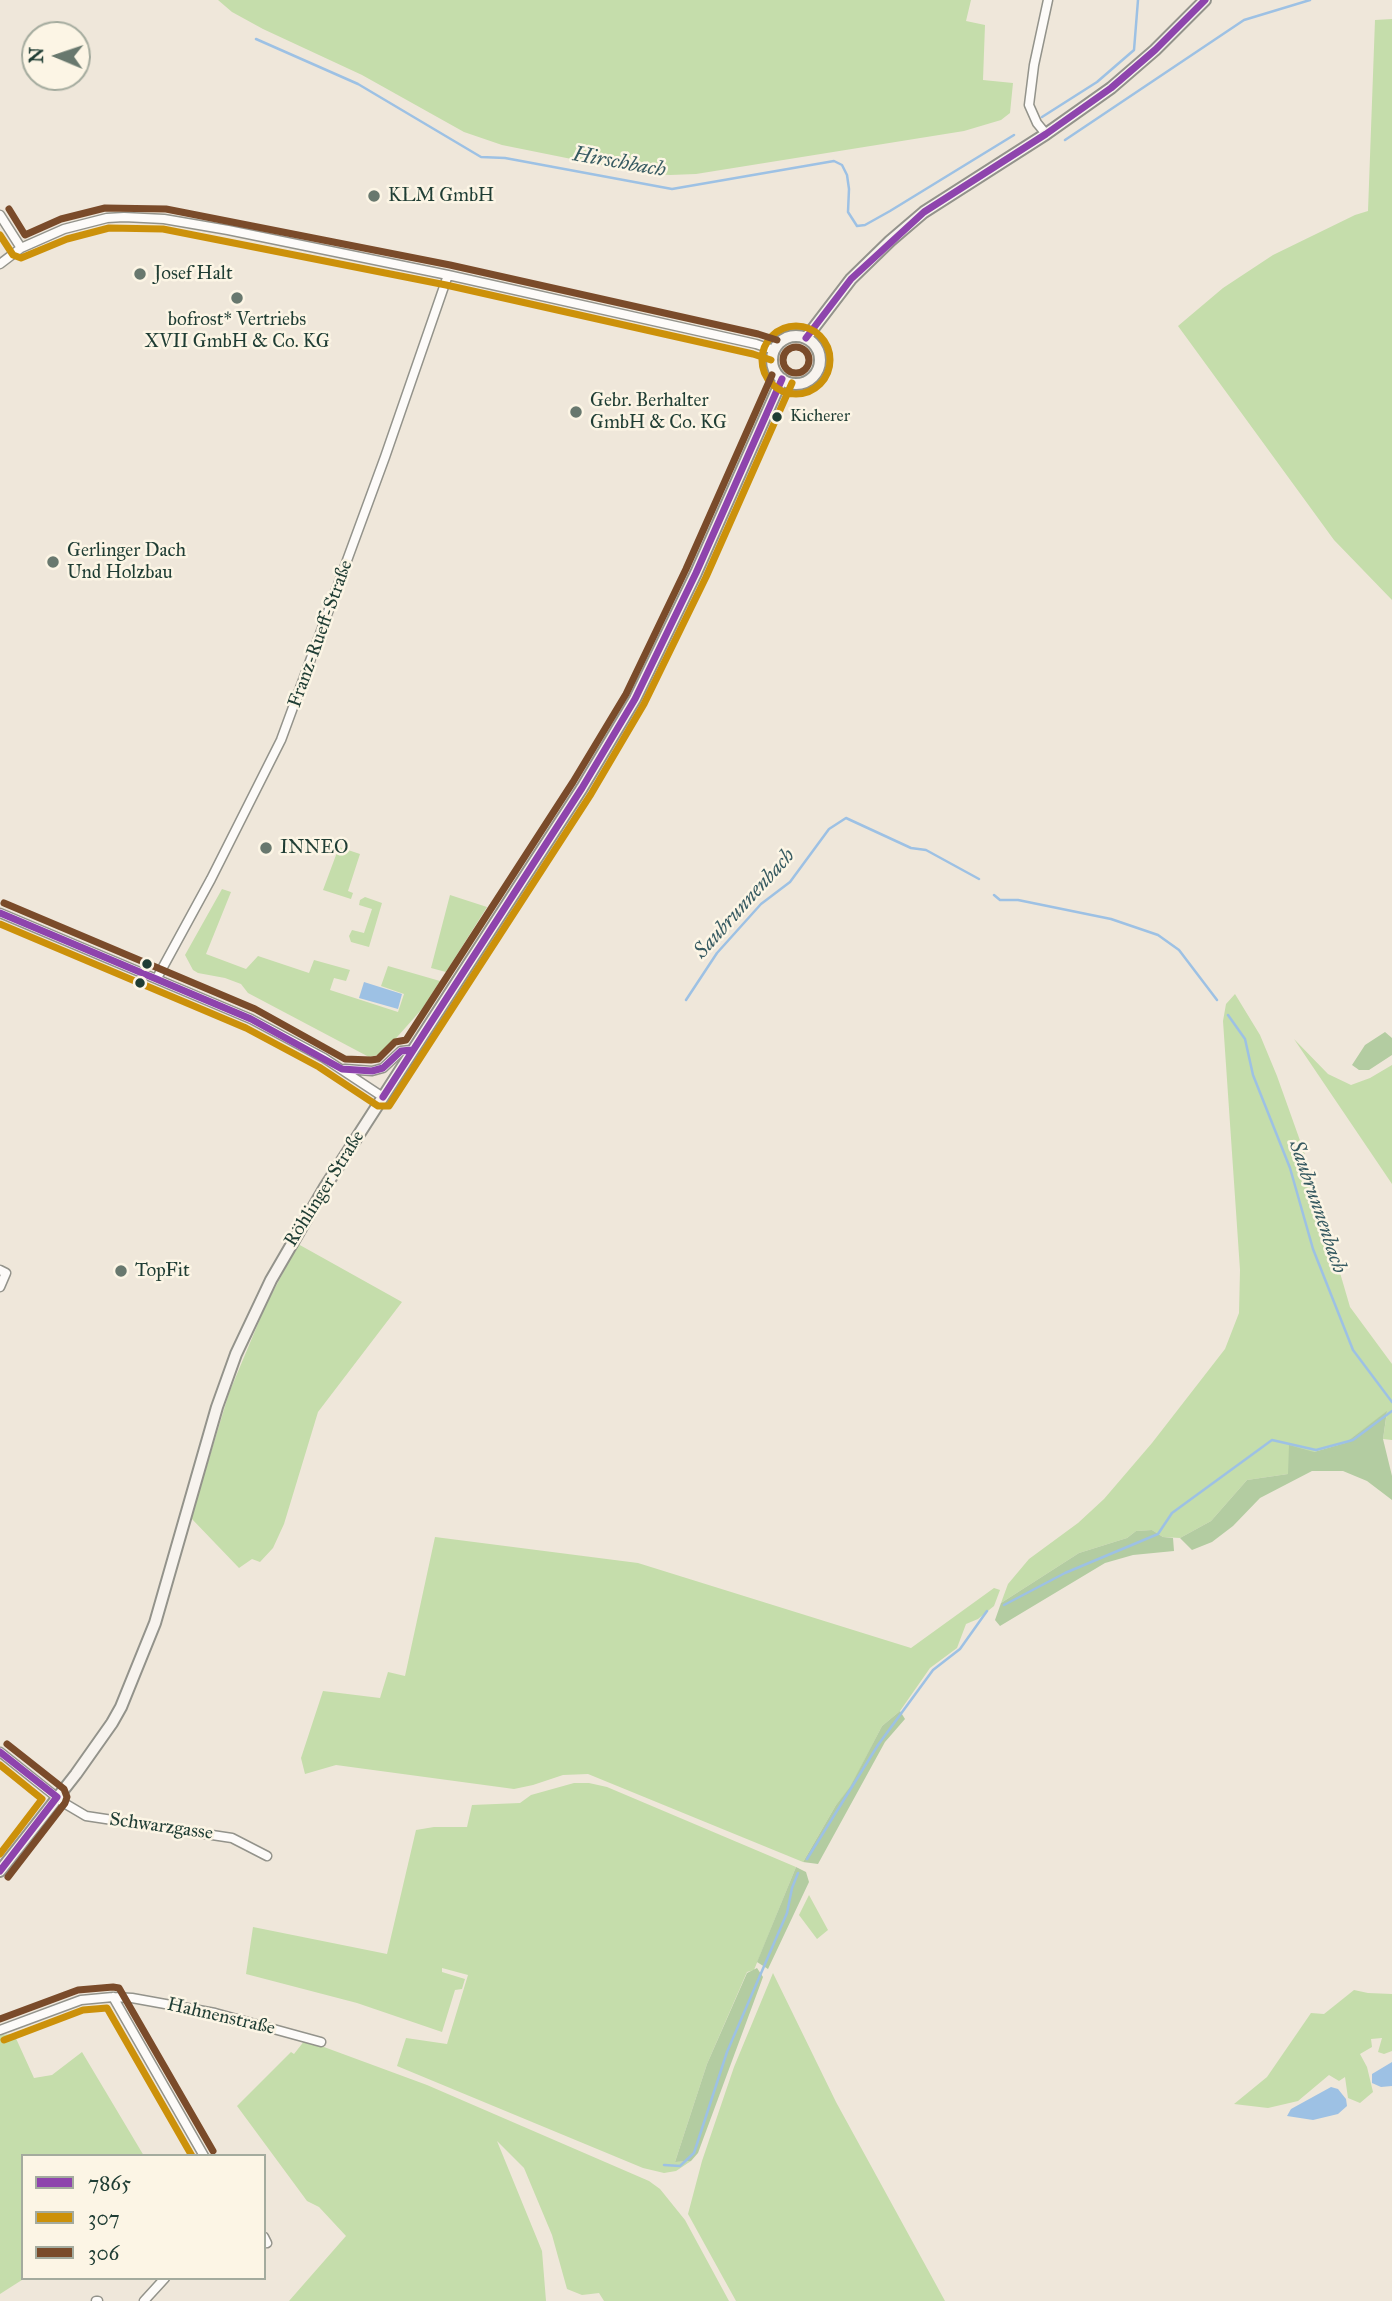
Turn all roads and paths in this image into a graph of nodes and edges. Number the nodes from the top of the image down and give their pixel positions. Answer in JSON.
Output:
{"nodes":[{"id":1,"x":1048,"y":0,"type":"edge"},
{"id":2,"x":1205,"y":0,"type":"edge"},
{"id":3,"x":1046,"y":134,"type":"junction"},
{"id":4,"x":0,"y":215,"type":"edge"},
{"id":5,"x":21,"y":248,"type":"junction"},
{"id":6,"x":0,"y":264,"type":"edge"},
{"id":7,"x":449,"y":275,"type":"junction"},
{"id":8,"x":806,"y":338,"type":"junction"},
{"id":9,"x":774,"y":350,"type":"junction"},
{"id":10,"x":782,"y":379,"type":"junction"},
{"id":11,"x":0,"y":913,"type":"edge"},
{"id":12,"x":157,"y":978,"type":"junction"},
{"id":13,"x":412,"y":1050,"type":"junction"},
{"id":14,"x":342,"y":1069,"type":"junction"},
{"id":15,"x":383,"y":1097,"type":"junction"},
{"id":16,"x":0,"y":1270,"type":"edge"},
{"id":17,"x":0,"y":1287,"type":"edge"},
{"id":18,"x":0,"y":1752,"type":"edge"},
{"id":19,"x":57,"y":1797,"type":"junction"},
{"id":20,"x":267,"y":1856,"type":"dead end"},
{"id":21,"x":0,"y":1871,"type":"edge"},
{"id":22,"x":113,"y":1997,"type":"junction"},
{"id":23,"x":0,"y":2030,"type":"edge"},
{"id":24,"x":321,"y":2042,"type":"dead end"},
{"id":25,"x":203,"y":2154,"type":"edge"},
{"id":26,"x":163,"y":2280,"type":"edge"},
{"id":27,"x":144,"y":2301,"type":"edge"}],
"edges":[{"from":1,"to":3,"type":"street"},
{"from":2,"to":3,"type":"street"},
{"from":3,"to":8,"type":"street"},
{"from":4,"to":5,"type":"street"},
{"from":5,"to":6,"type":"street"},
{"from":5,"to":7,"type":"street"},
{"from":7,"to":9,"type":"street"},
{"from":7,"to":12,"type":"street","name":"Franz-Rueff-Straße"},
{"from":8,"to":9,"type":"street"},
{"from":8,"to":10,"type":"street"},
{"from":9,"to":10,"type":"street"},
{"from":10,"to":13,"type":"street","name":"Röhlinger Straße"},
{"from":11,"to":12,"type":"street"},
{"from":12,"to":14,"type":"street"},
{"from":13,"to":14,"type":"street"},
{"from":13,"to":15,"type":"street","name":"Röhlinger Straße"},
{"from":14,"to":15,"type":"street"},
{"from":15,"to":19,"type":"street","name":"Röhlinger Straße"},
{"from":16,"to":17,"type":"street"},
{"from":18,"to":19,"type":"street","name":"Schwarzgasse"},
{"from":19,"to":20,"type":"street","name":"Schwarzgasse"},
{"from":19,"to":21,"type":"street","name":"Röhlinger Straße"},
{"from":22,"to":23,"type":"street","name":"Hahnenstraße"},
{"from":22,"to":24,"type":"street","name":"Hahnenstraße"},
{"from":22,"to":25,"type":"street"},
{"from":26,"to":27,"type":"street"}]}
